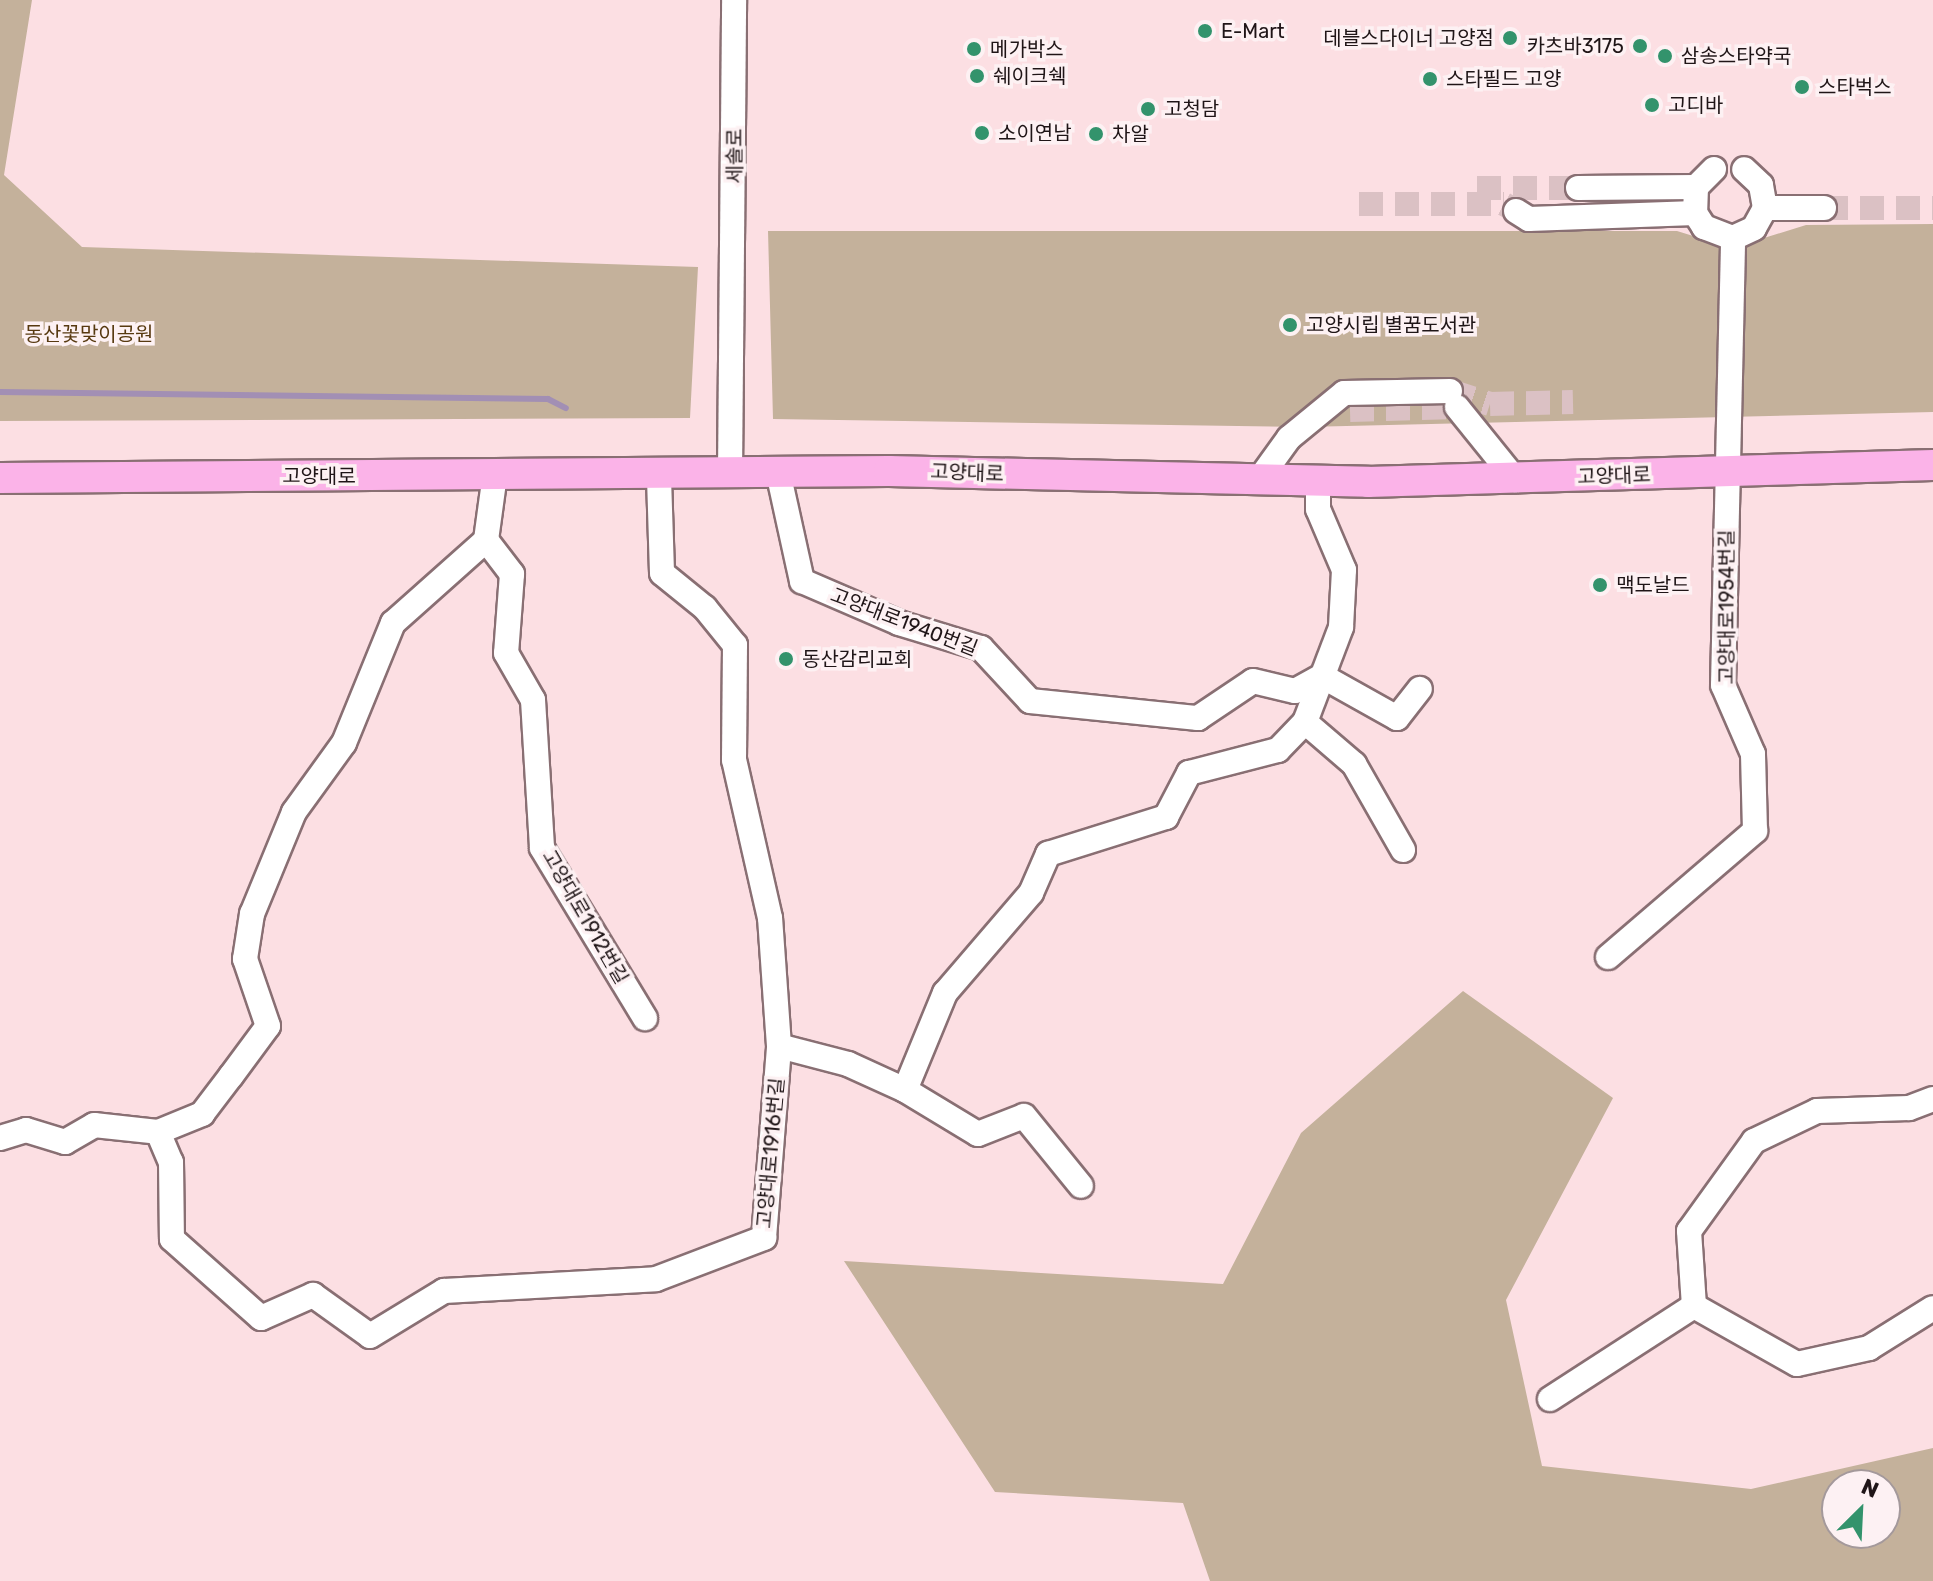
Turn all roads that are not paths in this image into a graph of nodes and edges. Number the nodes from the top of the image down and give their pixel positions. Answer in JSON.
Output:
{"nodes":[{"id":1,"x":734,"y":0,"type":"edge"},
{"id":2,"x":1714,"y":169,"type":"dead end"},
{"id":3,"x":1744,"y":169,"type":"dead end"},
{"id":4,"x":1696,"y":187,"type":"junction"},
{"id":5,"x":1578,"y":188,"type":"tunnel mouth"},
{"id":6,"x":1765,"y":208,"type":"junction"},
{"id":7,"x":1824,"y":208,"type":"tunnel mouth"},
{"id":8,"x":1516,"y":211,"type":"tunnel mouth"},
{"id":9,"x":1695,"y":213,"type":"junction"},
{"id":10,"x":1733,"y":238,"type":"junction"},
{"id":11,"x":1933,"y":465,"type":"edge"},
{"id":12,"x":778,"y":472,"type":"junction"},
{"id":13,"x":1730,"y":472,"type":"junction"},
{"id":14,"x":730,"y":473,"type":"junction"},
{"id":15,"x":495,"y":474,"type":"junction"},
{"id":16,"x":659,"y":477,"type":"junction"},
{"id":17,"x":0,"y":478,"type":"edge"},
{"id":18,"x":1516,"y":480,"type":"junction"},
{"id":19,"x":1258,"y":481,"type":"junction"},
{"id":20,"x":1318,"y":482,"type":"junction"},
{"id":21,"x":486,"y":540,"type":"junction"},
{"id":22,"x":1322,"y":676,"type":"junction"},
{"id":23,"x":1420,"y":689,"type":"dead end"},
{"id":24,"x":1305,"y":722,"type":"junction"},
{"id":25,"x":1403,"y":850,"type":"dead end"},
{"id":26,"x":1608,"y":957,"type":"dead end"},
{"id":27,"x":645,"y":1018,"type":"dead end"},
{"id":28,"x":779,"y":1046,"type":"junction"},
{"id":29,"x":905,"y":1090,"type":"junction"},
{"id":30,"x":1933,"y":1099,"type":"edge"},
{"id":31,"x":158,"y":1132,"type":"junction"},
{"id":32,"x":0,"y":1138,"type":"edge"},
{"id":33,"x":1081,"y":1186,"type":"dead end"},
{"id":34,"x":1694,"y":1306,"type":"junction"},
{"id":35,"x":1933,"y":1308,"type":"edge"},
{"id":36,"x":1550,"y":1399,"type":"dead end"}],
"edges":[{"from":1,"to":14,"type":"street","name":"세솔로"},
{"from":2,"to":4,"type":"street"},
{"from":3,"to":6,"type":"street"},
{"from":4,"to":5,"type":"street"},
{"from":4,"to":9,"type":"street"},
{"from":6,"to":7,"type":"street"},
{"from":6,"to":10,"type":"street"},
{"from":8,"to":9,"type":"street"},
{"from":9,"to":10,"type":"street"},
{"from":10,"to":13,"type":"street"},
{"from":11,"to":13,"type":"main road","name":"고양대로"},
{"from":12,"to":14,"type":"main road","name":"고양대로"},
{"from":12,"to":19,"type":"main road","name":"고양대로"},
{"from":12,"to":22,"type":"street","name":"고양대로1940번길"},
{"from":13,"to":18,"type":"main road","name":"고양대로"},
{"from":13,"to":26,"type":"street","name":"고양대로1954번길"},
{"from":14,"to":16,"type":"main road","name":"고양대로"},
{"from":15,"to":16,"type":"main road","name":"고양대로"},
{"from":15,"to":17,"type":"main road","name":"고양대로"},
{"from":15,"to":21,"type":"street"},
{"from":16,"to":28,"type":"street","name":"고양대로1916번길"},
{"from":18,"to":19,"type":"street"},
{"from":18,"to":20,"type":"main road","name":"고양대로"},
{"from":19,"to":20,"type":"main road","name":"고양대로"},
{"from":20,"to":22,"type":"street"},
{"from":21,"to":27,"type":"street","name":"고양대로1912번길"},
{"from":21,"to":31,"type":"street"},
{"from":22,"to":23,"type":"street"},
{"from":22,"to":24,"type":"street"},
{"from":24,"to":25,"type":"street"},
{"from":24,"to":29,"type":"street"},
{"from":28,"to":29,"type":"street"},
{"from":28,"to":31,"type":"street","name":"고양대로1916번길"},
{"from":29,"to":33,"type":"street"},
{"from":30,"to":34,"type":"street"},
{"from":31,"to":32,"type":"street"},
{"from":34,"to":35,"type":"street"},
{"from":34,"to":36,"type":"street"}]}
